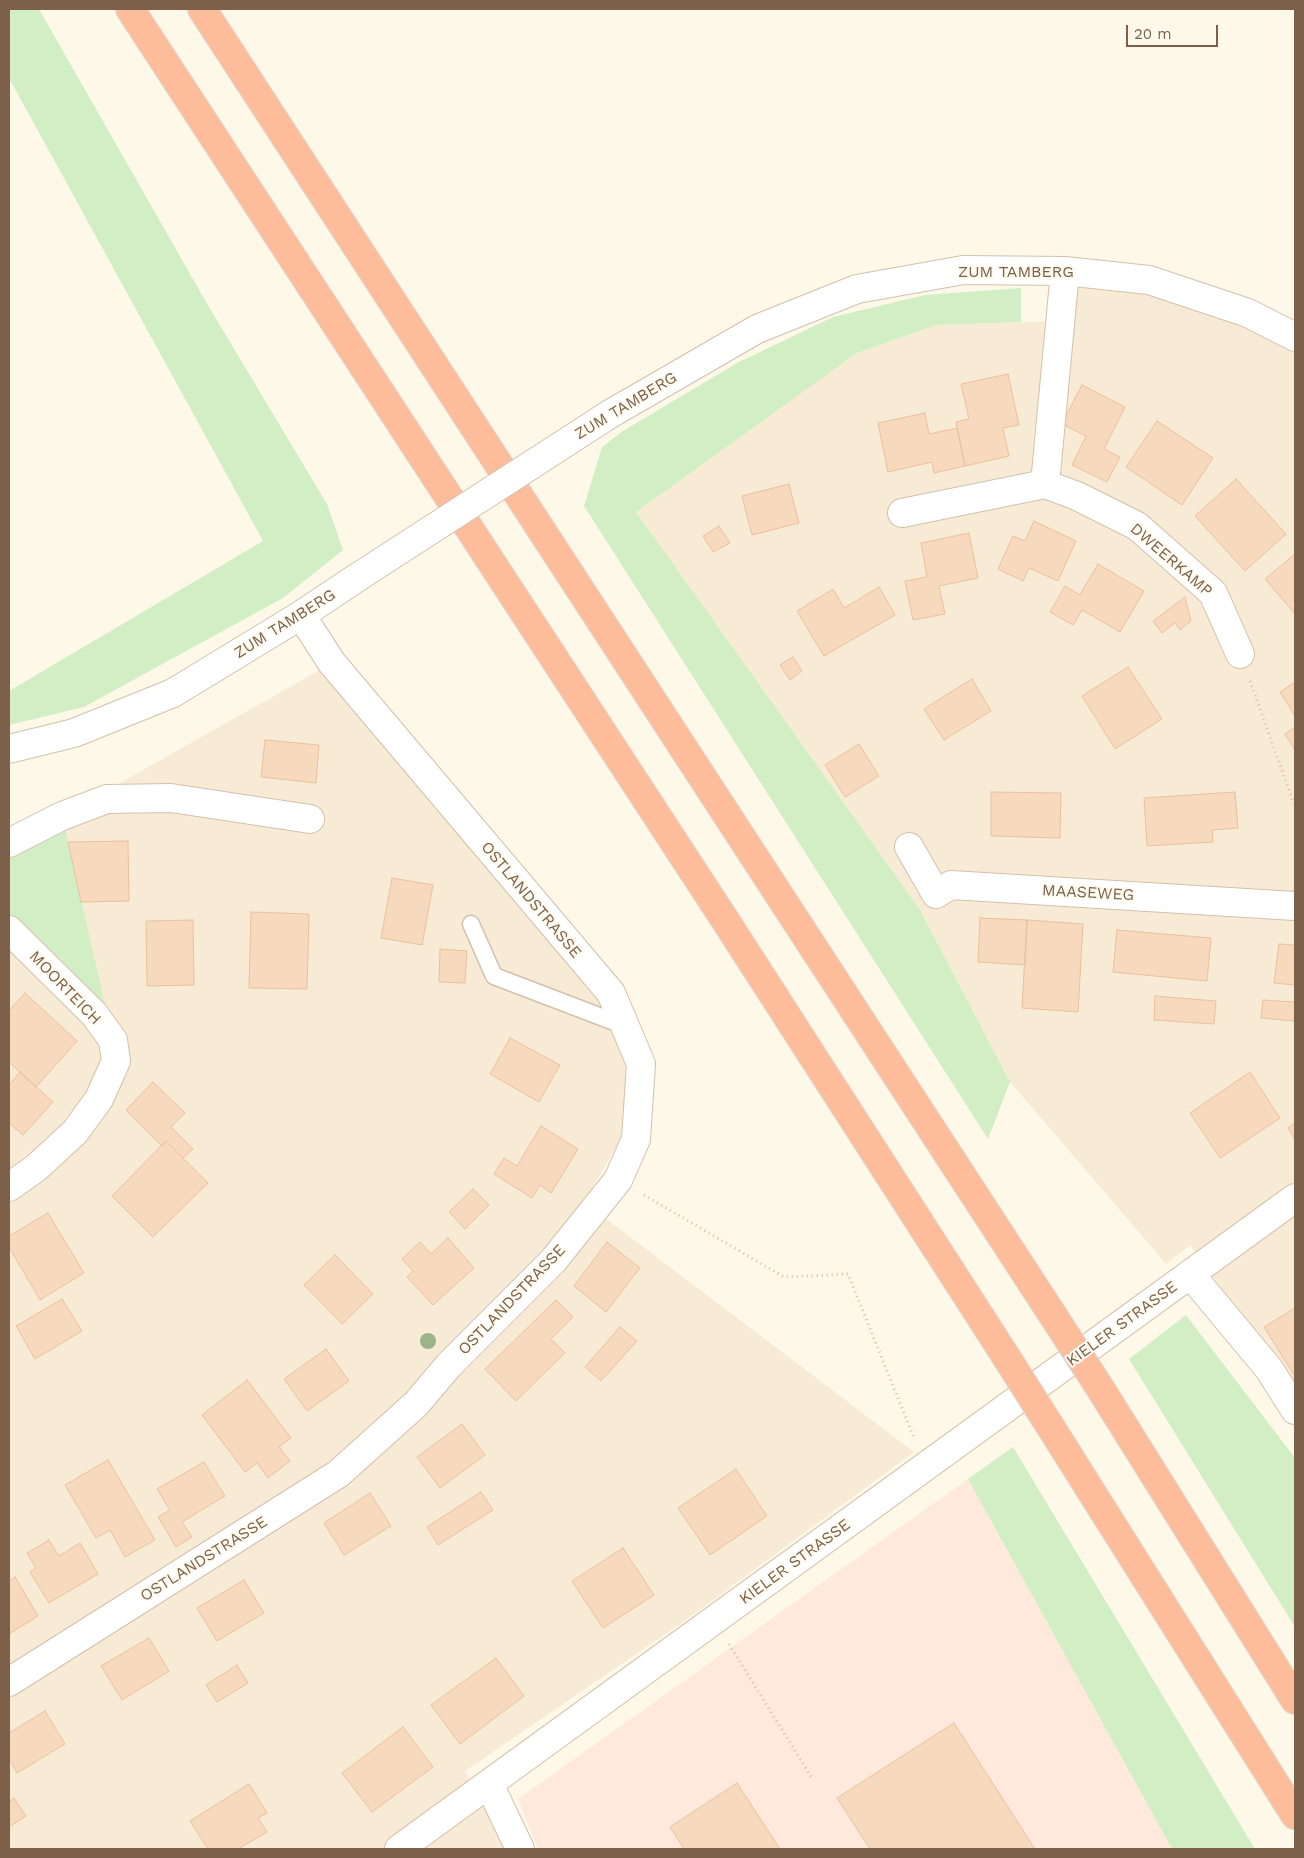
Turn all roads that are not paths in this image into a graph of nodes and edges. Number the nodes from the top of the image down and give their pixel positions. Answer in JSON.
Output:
{"nodes":[{"id":1,"x":130,"y":9,"type":"edge"},
{"id":2,"x":202,"y":9,"type":"edge"},
{"id":3,"x":1065,"y":271,"type":"junction"},
{"id":4,"x":1295,"y":337,"type":"edge"},
{"id":5,"x":1045,"y":484,"type":"junction"},
{"id":6,"x":902,"y":513,"type":"dead end"},
{"id":7,"x":301,"y":615,"type":"junction"},
{"id":8,"x":1240,"y":654,"type":"road end"},
{"id":9,"x":9,"y":749,"type":"edge"},
{"id":10,"x":310,"y":819,"type":"dead end"},
{"id":11,"x":9,"y":843,"type":"edge"},
{"id":12,"x":908,"y":847,"type":"dead end"},
{"id":13,"x":1295,"y":906,"type":"edge"},
{"id":14,"x":471,"y":924,"type":"dead end"},
{"id":15,"x":9,"y":930,"type":"edge"},
{"id":16,"x":625,"y":1026,"type":"junction"},
{"id":17,"x":9,"y":1187,"type":"edge"},
{"id":18,"x":1295,"y":1198,"type":"edge"},
{"id":19,"x":1190,"y":1274,"type":"junction"},
{"id":20,"x":1295,"y":1410,"type":"edge"},
{"id":21,"x":9,"y":1682,"type":"edge"},
{"id":22,"x":1295,"y":1700,"type":"edge"},
{"id":23,"x":489,"y":1784,"type":"junction"},
{"id":24,"x":1295,"y":1815,"type":"edge"},
{"id":25,"x":399,"y":1849,"type":"edge"},
{"id":26,"x":520,"y":1849,"type":"edge"}],
"edges":[{"from":1,"to":24,"type":"highway","bridge":true},
{"from":2,"to":22,"type":"highway","bridge":true},
{"from":3,"to":4,"type":"street","name":"ZUM TAMBERG"},
{"from":3,"to":5,"type":"street"},
{"from":3,"to":7,"type":"street","name":"ZUM TAMBERG","bridge":true},
{"from":5,"to":6,"type":"street"},
{"from":5,"to":8,"type":"street","name":"DWEERKAMP"},
{"from":7,"to":9,"type":"street","name":"ZUM TAMBERG"},
{"from":7,"to":16,"type":"street","name":"OSTLANDSTRASSE"},
{"from":10,"to":11,"type":"street"},
{"from":12,"to":13,"type":"street","name":"MAASEWEG"},
{"from":14,"to":16,"type":"lane"},
{"from":15,"to":17,"type":"street","name":"MOORTEICH"},
{"from":16,"to":21,"type":"street","name":"OSTLANDSTRASSE"},
{"from":18,"to":19,"type":"street","name":"KIELER STRASSE"},
{"from":19,"to":20,"type":"street","name":"KIELER STRASSE"},
{"from":19,"to":23,"type":"street","name":"KIELER STRASSE"},
{"from":23,"to":25,"type":"street","name":"KIELER STRASSE"},
{"from":23,"to":26,"type":"street"}]}
